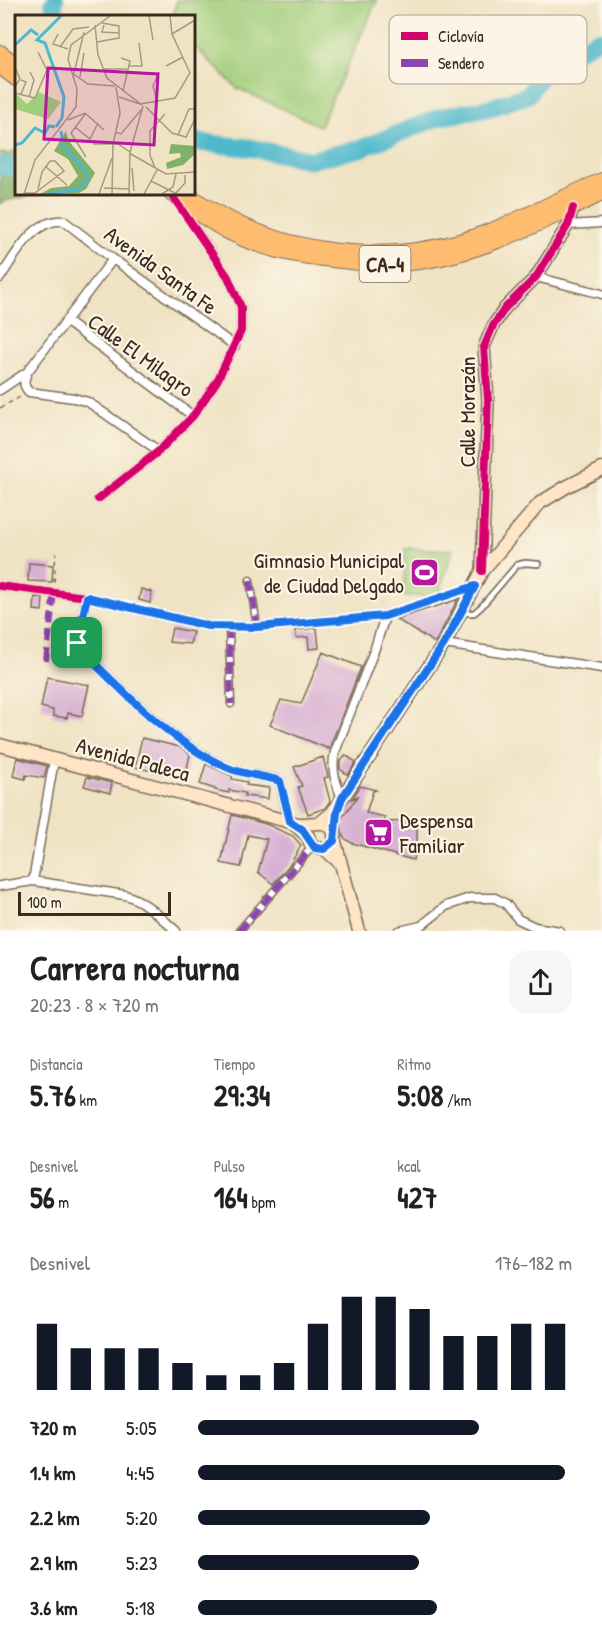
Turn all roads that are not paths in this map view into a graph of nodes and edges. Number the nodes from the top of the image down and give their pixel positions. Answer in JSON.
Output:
{"nodes":[{"id":1,"x":0,"y":52,"type":"edge"},
{"id":2,"x":15,"y":63,"type":"edge"},
{"id":3,"x":0,"y":67,"type":"edge"},
{"id":4,"x":15,"y":78,"type":"edge"},
{"id":5,"x":602,"y":180,"type":"edge"},
{"id":6,"x":602,"y":194,"type":"edge"},
{"id":7,"x":172,"y":195,"type":"edge"},
{"id":8,"x":172,"y":195,"type":"edge"},
{"id":9,"x":190,"y":195,"type":"edge"},
{"id":10,"x":573,"y":208,"type":"junction"},
{"id":11,"x":602,"y":223,"type":"edge"},
{"id":12,"x":568,"y":225,"type":"junction"},
{"id":13,"x":113,"y":259,"type":"junction"},
{"id":14,"x":536,"y":277,"type":"junction"},
{"id":15,"x":0,"y":278,"type":"edge"},
{"id":16,"x":602,"y":294,"type":"edge"},
{"id":17,"x":67,"y":322,"type":"junction"},
{"id":18,"x":235,"y":346,"type":"junction"},
{"id":19,"x":28,"y":371,"type":"junction"},
{"id":20,"x":0,"y":390,"type":"edge"},
{"id":21,"x":193,"y":416,"type":"junction"},
{"id":22,"x":159,"y":451,"type":"junction"},
{"id":23,"x":602,"y":470,"type":"edge"},
{"id":24,"x":98,"y":499,"type":"dead end"},
{"id":25,"x":538,"y":564,"type":"dead end"},
{"id":26,"x":482,"y":572,"type":"junction"},
{"id":27,"x":250,"y":580,"type":"dead end"},
{"id":28,"x":0,"y":585,"type":"edge"},
{"id":29,"x":475,"y":586,"type":"junction"},
{"id":30,"x":87,"y":597,"type":"junction"},
{"id":31,"x":461,"y":614,"type":"junction"},
{"id":32,"x":385,"y":616,"type":"junction"},
{"id":33,"x":229,"y":627,"type":"junction"},
{"id":34,"x":257,"y":627,"type":"junction"},
{"id":35,"x":444,"y":644,"type":"junction"},
{"id":36,"x":602,"y":668,"type":"edge"},
{"id":37,"x":231,"y":704,"type":"dead end"},
{"id":38,"x":0,"y":745,"type":"edge"},
{"id":39,"x":54,"y":760,"type":"junction"},
{"id":40,"x":342,"y":798,"type":"junction"},
{"id":41,"x":290,"y":821,"type":"junction"},
{"id":42,"x":319,"y":823,"type":"junction"},
{"id":43,"x":334,"y":836,"type":"junction"},
{"id":44,"x":314,"y":844,"type":"junction"},
{"id":45,"x":343,"y":870,"type":"junction"},
{"id":46,"x":33,"y":881,"type":"junction"},
{"id":47,"x":0,"y":886,"type":"edge"},
{"id":48,"x":176,"y":931,"type":"edge"},
{"id":49,"x":239,"y":931,"type":"edge"},
{"id":50,"x":359,"y":931,"type":"edge"},
{"id":51,"x":399,"y":931,"type":"edge"},
{"id":52,"x":560,"y":931,"type":"edge"}],
"edges":[{"from":1,"to":2,"type":"main road"},
{"from":3,"to":4,"type":"main road"},
{"from":5,"to":9,"type":"main road","number":"CA-4"},
{"from":6,"to":10,"type":"main road","number":"CA-4"},
{"from":7,"to":10,"type":"main road","number":"CA-4"},
{"from":8,"to":18,"type":"street"},
{"from":10,"to":12,"type":"street","name":"Calle Morazán"},
{"from":11,"to":12,"type":"street"},
{"from":12,"to":14,"type":"street","name":"Calle Morazán"},
{"from":13,"to":15,"type":"street","name":"Avenida Santa Fe"},
{"from":13,"to":17,"type":"street","name":"Calle El Milagro"},
{"from":13,"to":18,"type":"street","name":"Avenida Santa Fe"},
{"from":14,"to":16,"type":"street"},
{"from":14,"to":26,"type":"street","name":"Calle Morazán"},
{"from":17,"to":19,"type":"street","name":"Calle El Milagro"},
{"from":17,"to":21,"type":"street","name":"Calle El Milagro"},
{"from":18,"to":21,"type":"street"},
{"from":19,"to":20,"type":"street","name":"Calle El Milagro"},
{"from":19,"to":22,"type":"street"},
{"from":21,"to":22,"type":"street"},
{"from":22,"to":24,"type":"street"},
{"from":23,"to":26,"type":"main road"},
{"from":25,"to":31,"type":"lane"},
{"from":26,"to":29,"type":"main road","name":"Calle Morazán"},
{"from":27,"to":34,"type":"street"},
{"from":28,"to":30,"type":"street"},
{"from":29,"to":31,"type":"main road","name":"Calle Morazán"},
{"from":29,"to":32,"type":"street"},
{"from":30,"to":33,"type":"street"},
{"from":30,"to":41,"type":"street"},
{"from":31,"to":35,"type":"main road","name":"Calle Morazán"},
{"from":32,"to":34,"type":"street"},
{"from":32,"to":40,"type":"street"},
{"from":33,"to":34,"type":"street"},
{"from":33,"to":37,"type":"street"},
{"from":35,"to":36,"type":"street"},
{"from":35,"to":40,"type":"main road","name":"Calle Morazán"},
{"from":38,"to":39,"type":"main road","name":"Avenida Paleca"},
{"from":39,"to":41,"type":"main road","name":"Avenida Paleca"},
{"from":39,"to":46,"type":"street"},
{"from":40,"to":42,"type":"main road","name":"Calle Morazán"},
{"from":40,"to":43,"type":"main road","name":"Calle Morazán"},
{"from":41,"to":42,"type":"main road","name":"Avenida Paleca"},
{"from":41,"to":44,"type":"main road","name":"Avenida Paleca"},
{"from":42,"to":43,"type":"main road"},
{"from":42,"to":44,"type":"main road"},
{"from":43,"to":44,"type":"main road"},
{"from":43,"to":45,"type":"main road"},
{"from":44,"to":45,"type":"main road","name":"Avenida Paleca"},
{"from":44,"to":49,"type":"street"},
{"from":45,"to":50,"type":"main road"},
{"from":46,"to":47,"type":"street"},
{"from":46,"to":48,"type":"street"},
{"from":51,"to":52,"type":"street"}]}
